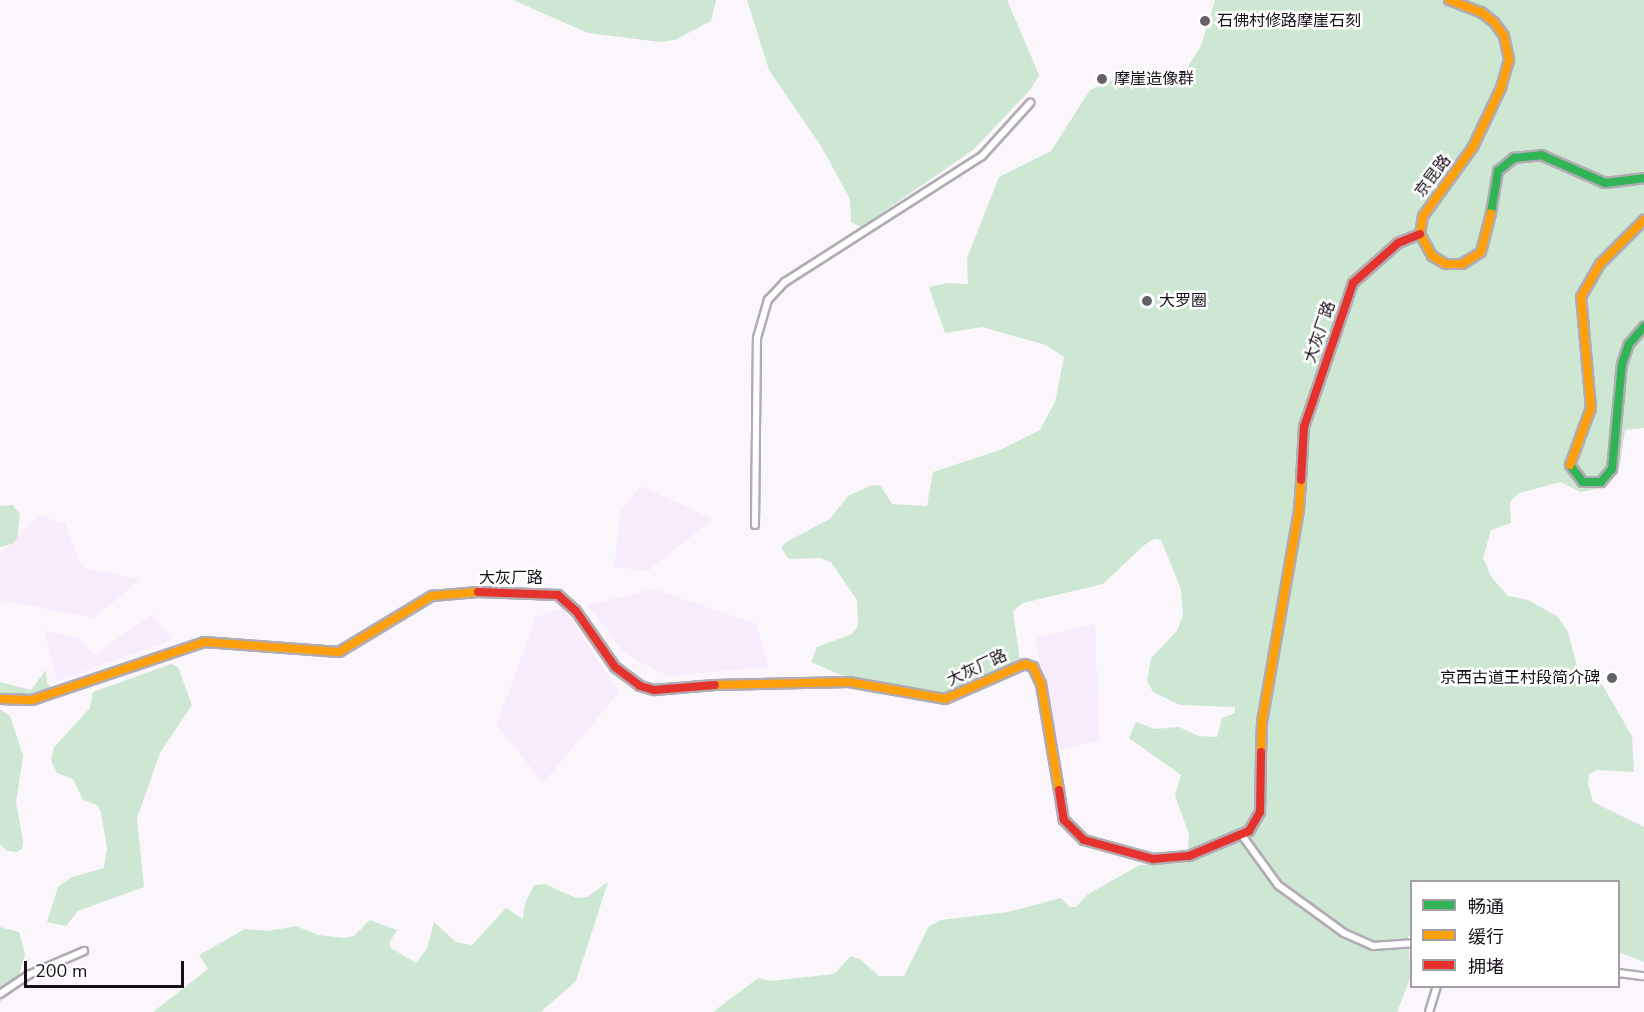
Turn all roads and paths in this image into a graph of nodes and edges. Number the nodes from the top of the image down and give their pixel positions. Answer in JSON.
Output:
{"nodes":[{"id":1,"x":1449,"y":0,"type":"edge"},
{"id":2,"x":1030,"y":103,"type":"dead end"},
{"id":3,"x":1644,"y":178,"type":"edge"},
{"id":4,"x":1644,"y":220,"type":"edge"},
{"id":5,"x":1420,"y":234,"type":"junction"},
{"id":6,"x":1644,"y":327,"type":"edge"},
{"id":7,"x":755,"y":525,"type":"dead end"},
{"id":8,"x":0,"y":699,"type":"edge"},
{"id":9,"x":1241,"y":834,"type":"junction"},
{"id":10,"x":1410,"y":944,"type":"edge"},
{"id":11,"x":84,"y":951,"type":"dead end"},
{"id":12,"x":1620,"y":974,"type":"edge"},
{"id":13,"x":1644,"y":976,"type":"edge"},
{"id":14,"x":1437,"y":988,"type":"edge"},
{"id":15,"x":0,"y":994,"type":"edge"},
{"id":16,"x":1429,"y":1012,"type":"edge"}],
"edges":[{"from":1,"to":5,"type":"street","name":"京昆路"},
{"from":2,"to":7,"type":"street"},
{"from":3,"to":5,"type":"street"},
{"from":4,"to":6,"type":"street"},
{"from":5,"to":9,"type":"street","name":"大灰厂路"},
{"from":8,"to":9,"type":"street","name":"大灰厂路"},
{"from":9,"to":10,"type":"street"},
{"from":11,"to":15,"type":"street"},
{"from":12,"to":13,"type":"street"},
{"from":14,"to":16,"type":"street"}]}
